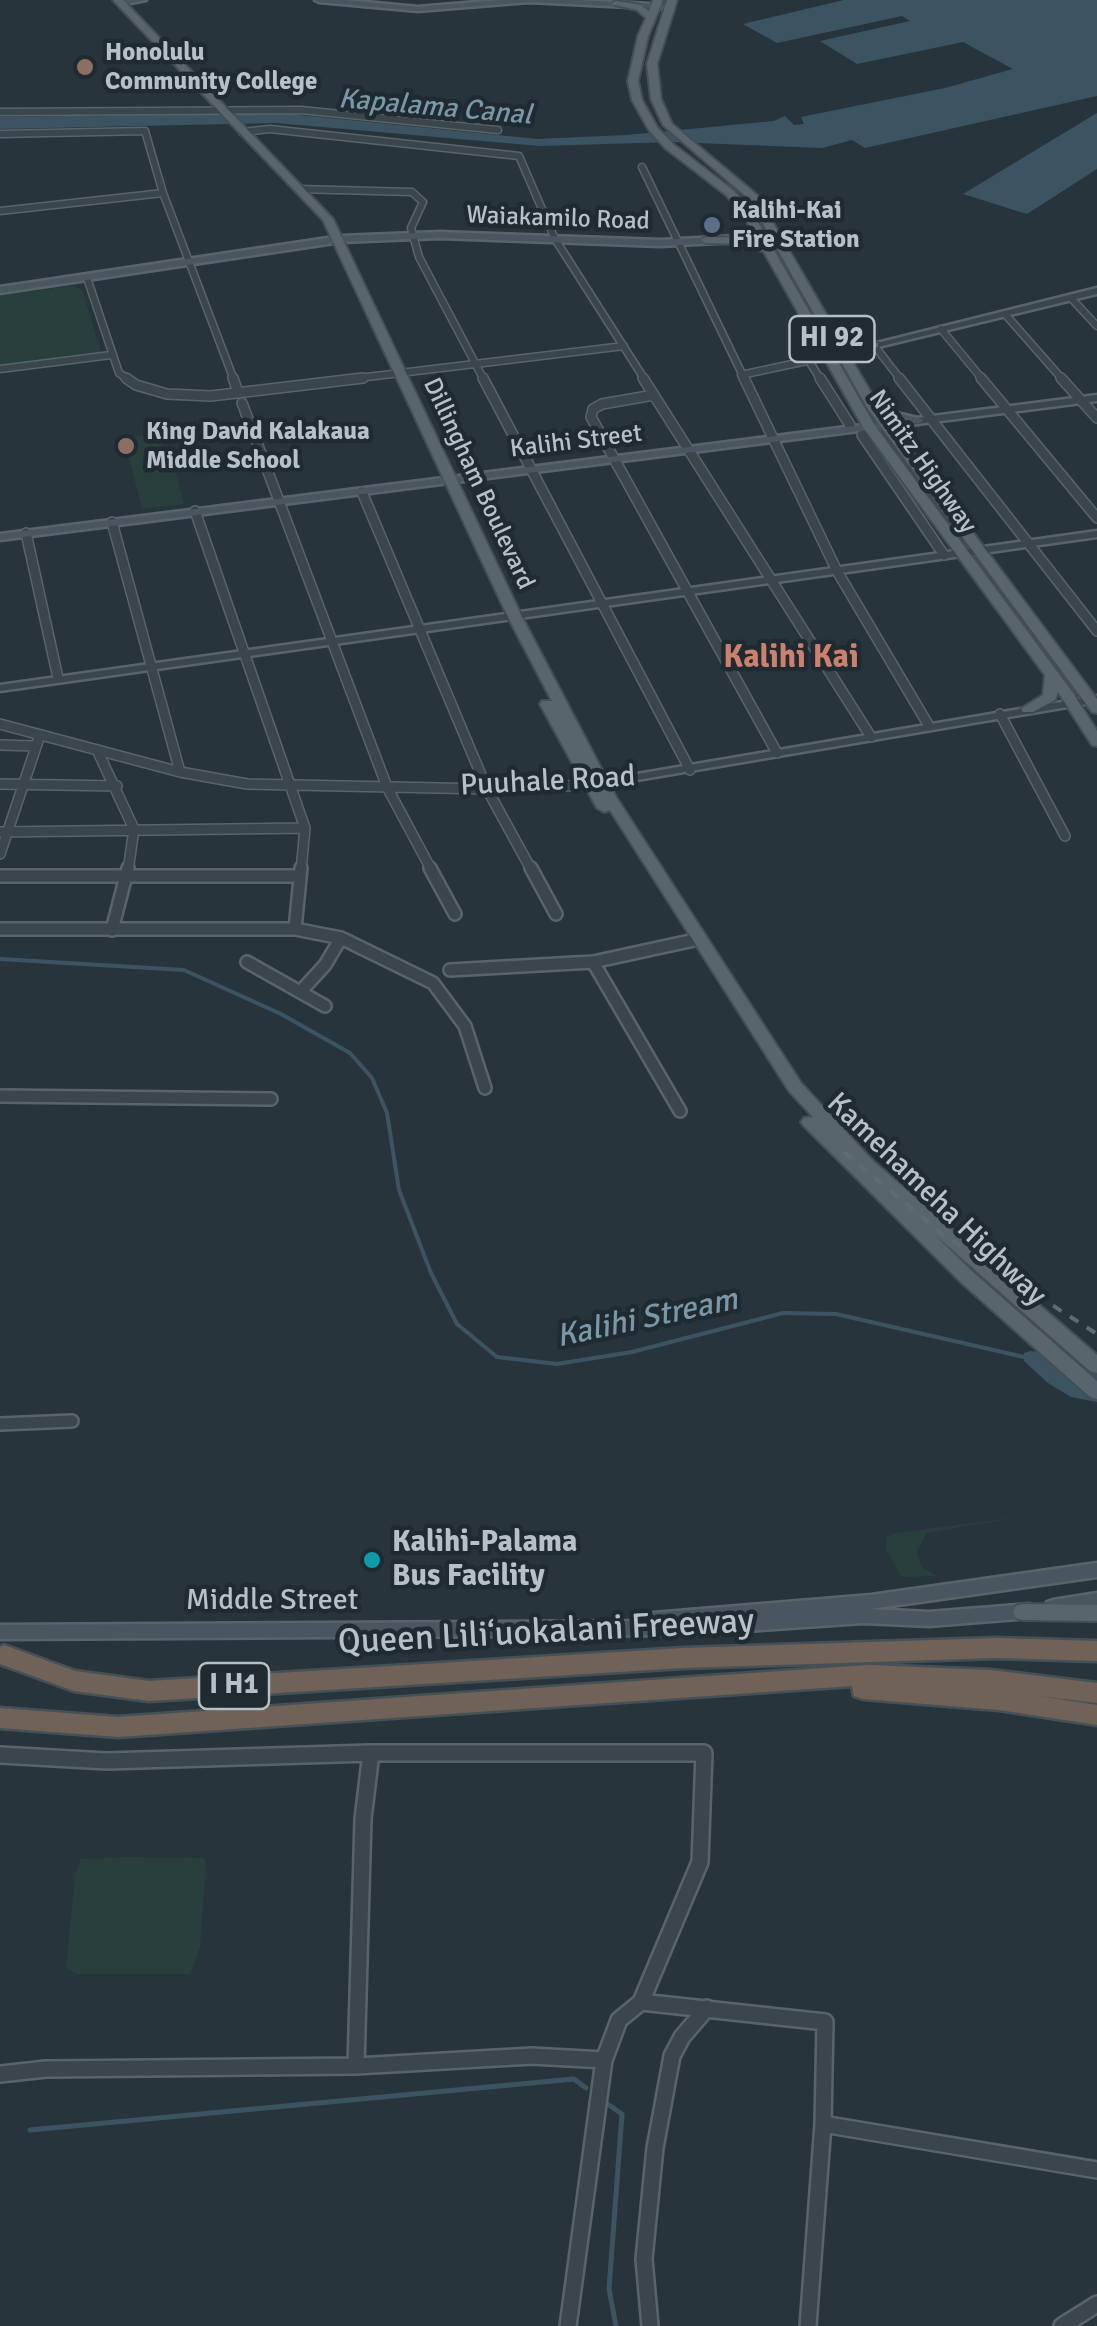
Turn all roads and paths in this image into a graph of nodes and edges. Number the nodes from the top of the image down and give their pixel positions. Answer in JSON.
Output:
{"nodes":[{"id":1,"x":142,"y":0,"type":"edge"},
{"id":2,"x":318,"y":0,"type":"edge"},
{"id":3,"x":119,"y":2,"type":"edge"},
{"id":4,"x":616,"y":4,"type":"joint"},
{"id":5,"x":659,"y":5,"type":"edge"},
{"id":6,"x":222,"y":111,"type":"junction"},
{"id":7,"x":0,"y":112,"type":"edge"},
{"id":8,"x":238,"y":128,"type":"junction"},
{"id":9,"x":498,"y":130,"type":"dead end"},
{"id":10,"x":0,"y":134,"type":"edge"},
{"id":11,"x":642,"y":167,"type":"dead end"},
{"id":12,"x":298,"y":189,"type":"junction"},
{"id":13,"x":163,"y":193,"type":"junction"},
{"id":14,"x":0,"y":211,"type":"edge"},
{"id":15,"x":746,"y":212,"type":"junction"},
{"id":16,"x":411,"y":232,"type":"junction"},
{"id":17,"x":774,"y":235,"type":"junction"},
{"id":18,"x":554,"y":236,"type":"junction"},
{"id":19,"x":758,"y":236,"type":"junction"},
{"id":20,"x":706,"y":238,"type":"junction"},
{"id":21,"x":679,"y":239,"type":"junction"},
{"id":22,"x":336,"y":240,"type":"junction"},
{"id":23,"x":766,"y":250,"type":"junction"},
{"id":24,"x":192,"y":261,"type":"junction"},
{"id":25,"x":88,"y":278,"type":"junction"},
{"id":26,"x":0,"y":290,"type":"edge"},
{"id":27,"x":1097,"y":292,"type":"edge"},
{"id":28,"x":1071,"y":298,"type":"junction"},
{"id":29,"x":1004,"y":314,"type":"junction"},
{"id":30,"x":1097,"y":326,"type":"edge"},
{"id":31,"x":941,"y":329,"type":"junction"},
{"id":32,"x":830,"y":336,"type":"junction"},
{"id":33,"x":874,"y":345,"type":"junction"},
{"id":34,"x":624,"y":346,"type":"junction"},
{"id":35,"x":111,"y":355,"type":"junction"},
{"id":36,"x":826,"y":357,"type":"junction"},
{"id":37,"x":844,"y":361,"type":"junction"},
{"id":38,"x":808,"y":362,"type":"junction"},
{"id":39,"x":476,"y":364,"type":"junction"},
{"id":40,"x":0,"y":369,"type":"edge"},
{"id":41,"x":397,"y":373,"type":"junction"},
{"id":42,"x":741,"y":375,"type":"junction"},
{"id":43,"x":654,"y":395,"type":"junction"},
{"id":44,"x":240,"y":398,"type":"junction"},
{"id":45,"x":1097,"y":398,"type":"edge"},
{"id":46,"x":1081,"y":400,"type":"junction"},
{"id":47,"x":874,"y":409,"type":"junction"},
{"id":48,"x":1008,"y":410,"type":"junction"},
{"id":49,"x":859,"y":412,"type":"junction"},
{"id":50,"x":1097,"y":418,"type":"edge"},
{"id":51,"x":932,"y":419,"type":"junction"},
{"id":52,"x":918,"y":421,"type":"junction"},
{"id":53,"x":850,"y":425,"type":"junction"},
{"id":54,"x":886,"y":425,"type":"junction"},
{"id":55,"x":836,"y":432,"type":"junction"},
{"id":56,"x":869,"y":434,"type":"junction"},
{"id":57,"x":896,"y":438,"type":"junction"},
{"id":58,"x":774,"y":440,"type":"junction"},
{"id":59,"x":690,"y":451,"type":"junction"},
{"id":60,"x":613,"y":460,"type":"junction"},
{"id":61,"x":534,"y":470,"type":"junction"},
{"id":62,"x":445,"y":482,"type":"junction"},
{"id":63,"x":362,"y":492,"type":"junction"},
{"id":64,"x":278,"y":501,"type":"junction"},
{"id":65,"x":195,"y":511,"type":"junction"},
{"id":66,"x":1097,"y":518,"type":"edge"},
{"id":67,"x":112,"y":522,"type":"junction"},
{"id":68,"x":26,"y":534,"type":"junction"},
{"id":69,"x":1097,"y":534,"type":"edge"},
{"id":70,"x":0,"y":537,"type":"edge"},
{"id":71,"x":1029,"y":543,"type":"junction"},
{"id":72,"x":944,"y":550,"type":"junction"},
{"id":73,"x":978,"y":550,"type":"junction"},
{"id":74,"x":970,"y":567,"type":"junction"},
{"id":75,"x":837,"y":572,"type":"junction"},
{"id":76,"x":773,"y":581,"type":"junction"},
{"id":77,"x":689,"y":593,"type":"junction"},
{"id":78,"x":603,"y":604,"type":"junction"},
{"id":79,"x":509,"y":617,"type":"junction"},
{"id":80,"x":421,"y":627,"type":"junction"},
{"id":81,"x":1097,"y":631,"type":"edge"},
{"id":82,"x":333,"y":640,"type":"junction"},
{"id":83,"x":242,"y":654,"type":"junction"},
{"id":84,"x":151,"y":666,"type":"junction"},
{"id":85,"x":1052,"y":675,"type":"junction"},
{"id":86,"x":58,"y":678,"type":"junction"},
{"id":87,"x":0,"y":688,"type":"edge"},
{"id":88,"x":1072,"y":703,"type":"junction"},
{"id":89,"x":1093,"y":703,"type":"edge"},
{"id":90,"x":1036,"y":708,"type":"junction"},
{"id":91,"x":1000,"y":714,"type":"junction"},
{"id":92,"x":0,"y":724,"type":"edge"},
{"id":93,"x":929,"y":726,"type":"junction"},
{"id":94,"x":870,"y":737,"type":"junction"},
{"id":95,"x":38,"y":740,"type":"junction"},
{"id":96,"x":1097,"y":742,"type":"edge"},
{"id":97,"x":0,"y":745,"type":"edge"},
{"id":98,"x":98,"y":752,"type":"junction"},
{"id":99,"x":778,"y":753,"type":"junction"},
{"id":100,"x":690,"y":770,"type":"junction"},
{"id":101,"x":180,"y":772,"type":"junction"},
{"id":102,"x":0,"y":784,"type":"edge"},
{"id":103,"x":22,"y":784,"type":"junction"},
{"id":104,"x":595,"y":785,"type":"junction"},
{"id":105,"x":118,"y":786,"type":"junction"},
{"id":106,"x":288,"y":788,"type":"junction"},
{"id":107,"x":387,"y":788,"type":"junction"},
{"id":108,"x":487,"y":789,"type":"junction"},
{"id":109,"x":305,"y":828,"type":"junction"},
{"id":110,"x":134,"y":829,"type":"junction"},
{"id":111,"x":5,"y":832,"type":"edge"},
{"id":112,"x":1065,"y":836,"type":"dead end"},
{"id":113,"x":0,"y":854,"type":"edge"},
{"id":114,"x":0,"y":876,"type":"edge"},
{"id":115,"x":299,"y":876,"type":"junction"},
{"id":116,"x":127,"y":878,"type":"junction"},
{"id":117,"x":455,"y":914,"type":"dead end"},
{"id":118,"x":556,"y":914,"type":"dead end"},
{"id":119,"x":0,"y":929,"type":"edge"},
{"id":120,"x":294,"y":929,"type":"junction"},
{"id":121,"x":112,"y":930,"type":"junction"},
{"id":122,"x":341,"y":938,"type":"junction"},
{"id":123,"x":694,"y":940,"type":"junction"},
{"id":124,"x":247,"y":962,"type":"dead end"},
{"id":125,"x":593,"y":962,"type":"junction"},
{"id":126,"x":450,"y":970,"type":"dead end"},
{"id":127,"x":302,"y":990,"type":"junction"},
{"id":128,"x":325,"y":1006,"type":"dead end"},
{"id":129,"x":485,"y":1088,"type":"dead end"},
{"id":130,"x":0,"y":1096,"type":"edge"},
{"id":131,"x":271,"y":1099,"type":"dead end"},
{"id":132,"x":680,"y":1111,"type":"dead end"},
{"id":133,"x":1092,"y":1357,"type":"edge"},
{"id":134,"x":1097,"y":1392,"type":"edge"},
{"id":135,"x":72,"y":1421,"type":"dead end"},
{"id":136,"x":0,"y":1424,"type":"edge"},
{"id":137,"x":1097,"y":1570,"type":"edge"},
{"id":138,"x":1097,"y":1600,"type":"edge"},
{"id":139,"x":1024,"y":1612,"type":"junction"},
{"id":140,"x":1097,"y":1612,"type":"edge"},
{"id":141,"x":605,"y":1626,"type":"junction"},
{"id":142,"x":1097,"y":1637,"type":"edge"},
{"id":143,"x":2,"y":1644,"type":"edge"},
{"id":144,"x":1097,"y":1651,"type":"edge"},
{"id":145,"x":683,"y":1658,"type":"junction"},
{"id":146,"x":736,"y":1685,"type":"junction"},
{"id":147,"x":1097,"y":1692,"type":"edge"},
{"id":148,"x":1097,"y":1715,"type":"edge"},
{"id":149,"x":0,"y":1718,"type":"edge"},
{"id":150,"x":370,"y":1753,"type":"junction"},
{"id":151,"x":0,"y":1755,"type":"edge"},
{"id":152,"x":641,"y":2002,"type":"junction"},
{"id":153,"x":707,"y":2008,"type":"junction"},
{"id":154,"x":604,"y":2060,"type":"junction"},
{"id":155,"x":356,"y":2066,"type":"junction"},
{"id":156,"x":0,"y":2074,"type":"edge"},
{"id":157,"x":823,"y":2124,"type":"junction"},
{"id":158,"x":1097,"y":2170,"type":"edge"},
{"id":159,"x":1097,"y":2304,"type":"edge"},
{"id":160,"x":568,"y":2326,"type":"edge"},
{"id":161,"x":650,"y":2326,"type":"edge"},
{"id":162,"x":808,"y":2326,"type":"edge"},
{"id":163,"x":1062,"y":2326,"type":"edge"}],
"edges":[{"from":1,"to":3,"type":"main road"},
{"from":2,"to":4,"type":"main road"},
{"from":3,"to":6,"type":"main road","name":"Dillingham Boulevard"},
{"from":4,"to":5,"type":"main road"},
{"from":5,"to":15,"type":"main road","name":"Nimitz Highway","number":"HI 92"},
{"from":5,"to":17,"type":"main road","name":"Nimitz Highway","number":"HI 92"},
{"from":6,"to":7,"type":"street"},
{"from":6,"to":8,"type":"main road","name":"Dillingham Boulevard"},
{"from":6,"to":9,"type":"street"},
{"from":8,"to":12,"type":"main road","name":"Dillingham Boulevard"},
{"from":8,"to":18,"type":"street"},
{"from":10,"to":13,"type":"street"},
{"from":11,"to":21,"type":"street"},
{"from":12,"to":16,"type":"street"},
{"from":12,"to":22,"type":"main road","name":"Dillingham Boulevard"},
{"from":13,"to":14,"type":"street"},
{"from":13,"to":24,"type":"street"},
{"from":15,"to":19,"type":"main road","name":"Nimitz Highway","number":"HI 92"},
{"from":15,"to":20,"type":"main road"},
{"from":16,"to":18,"type":"main road","name":"Waiakamilo Road"},
{"from":16,"to":22,"type":"main road","name":"Waiakamilo Road"},
{"from":16,"to":39,"type":"street"},
{"from":17,"to":19,"type":"main road","name":"Waiakamilo Road"},
{"from":17,"to":32,"type":"main road","name":"Nimitz Highway","number":"HI 92"},
{"from":18,"to":21,"type":"main road","name":"Waiakamilo Road"},
{"from":18,"to":34,"type":"street"},
{"from":19,"to":20,"type":"main road","name":"Waiakamilo Road"},
{"from":19,"to":23,"type":"main road","name":"Nimitz Highway","number":"HI 92"},
{"from":20,"to":21,"type":"main road","name":"Waiakamilo Road"},
{"from":20,"to":23,"type":"main road"},
{"from":21,"to":42,"type":"street"},
{"from":22,"to":24,"type":"main road","name":"Waiakamilo Road"},
{"from":22,"to":41,"type":"main road","name":"Dillingham Boulevard"},
{"from":23,"to":36,"type":"main road","name":"Nimitz Highway","number":"HI 92"},
{"from":24,"to":25,"type":"main road","name":"Waiakamilo Road"},
{"from":24,"to":44,"type":"street"},
{"from":25,"to":26,"type":"main road","name":"Waiakamilo Road"},
{"from":25,"to":35,"type":"street"},
{"from":27,"to":28,"type":"street"},
{"from":28,"to":29,"type":"street"},
{"from":28,"to":30,"type":"street"},
{"from":29,"to":31,"type":"street"},
{"from":29,"to":46,"type":"street"},
{"from":31,"to":33,"type":"street"},
{"from":31,"to":48,"type":"street"},
{"from":32,"to":33,"type":"main road"},
{"from":32,"to":37,"type":"main road","name":"Nimitz Highway","number":"HI 92"},
{"from":33,"to":37,"type":"main road"},
{"from":33,"to":51,"type":"street"},
{"from":34,"to":39,"type":"street"},
{"from":34,"to":43,"type":"street"},
{"from":35,"to":40,"type":"street"},
{"from":35,"to":44,"type":"street"},
{"from":36,"to":38,"type":"street"},
{"from":36,"to":49,"type":"main road","name":"Nimitz Highway","number":"HI 92"},
{"from":37,"to":47,"type":"main road","name":"Nimitz Highway","number":"HI 92"},
{"from":38,"to":42,"type":"street"},
{"from":38,"to":53,"type":"street"},
{"from":39,"to":41,"type":"street"},
{"from":39,"to":61,"type":"street"},
{"from":41,"to":44,"type":"street"},
{"from":41,"to":62,"type":"main road","name":"Dillingham Boulevard"},
{"from":42,"to":58,"type":"street"},
{"from":43,"to":59,"type":"street"},
{"from":43,"to":60,"type":"street"},
{"from":44,"to":64,"type":"street"},
{"from":45,"to":46,"type":"street"},
{"from":46,"to":48,"type":"street"},
{"from":46,"to":50,"type":"street"},
{"from":47,"to":52,"type":"main road"},
{"from":47,"to":54,"type":"main road","name":"Nimitz Highway","number":"HI 92"},
{"from":48,"to":51,"type":"street"},
{"from":48,"to":66,"type":"street"},
{"from":49,"to":53,"type":"main road"},
{"from":49,"to":56,"type":"main road","name":"Nimitz Highway","number":"HI 92"},
{"from":51,"to":52,"type":"street"},
{"from":51,"to":71,"type":"street"},
{"from":52,"to":54,"type":"street"},
{"from":52,"to":57,"type":"main road"},
{"from":53,"to":55,"type":"main road"},
{"from":54,"to":56,"type":"main road"},
{"from":54,"to":57,"type":"main road","name":"Nimitz Highway","number":"HI 92"},
{"from":55,"to":56,"type":"main road"},
{"from":55,"to":58,"type":"main road","name":"Kalihi Street"},
{"from":56,"to":72,"type":"main road","name":"Nimitz Highway","number":"HI 92"},
{"from":57,"to":73,"type":"main road","name":"Nimitz Highway","number":"HI 92"},
{"from":58,"to":59,"type":"main road","name":"Kalihi Street"},
{"from":58,"to":75,"type":"street"},
{"from":59,"to":60,"type":"main road","name":"Kalihi Street"},
{"from":59,"to":76,"type":"street"},
{"from":60,"to":61,"type":"main road","name":"Kalihi Street"},
{"from":60,"to":77,"type":"street"},
{"from":61,"to":62,"type":"main road","name":"Kalihi Street"},
{"from":61,"to":78,"type":"street"},
{"from":62,"to":63,"type":"main road","name":"Kalihi Street"},
{"from":62,"to":79,"type":"main road","name":"Dillingham Boulevard"},
{"from":63,"to":64,"type":"main road","name":"Kalihi Street"},
{"from":63,"to":80,"type":"street"},
{"from":64,"to":65,"type":"main road","name":"Kalihi Street"},
{"from":64,"to":82,"type":"street"},
{"from":65,"to":67,"type":"main road","name":"Kalihi Street"},
{"from":65,"to":83,"type":"street"},
{"from":67,"to":68,"type":"main road","name":"Kalihi Street"},
{"from":67,"to":84,"type":"street"},
{"from":68,"to":70,"type":"main road","name":"Kalihi Street"},
{"from":68,"to":86,"type":"street"},
{"from":69,"to":71,"type":"street"},
{"from":71,"to":73,"type":"street"},
{"from":71,"to":81,"type":"street"},
{"from":72,"to":73,"type":"street"},
{"from":72,"to":74,"type":"main road","name":"Nimitz Highway","number":"HI 92"},
{"from":72,"to":74,"type":"street"},
{"from":72,"to":75,"type":"street"},
{"from":73,"to":89,"type":"main road","name":"Nimitz Highway","number":"HI 92"},
{"from":74,"to":85,"type":"main road","name":"Nimitz Highway","number":"HI 92"},
{"from":75,"to":76,"type":"street"},
{"from":75,"to":93,"type":"street"},
{"from":76,"to":77,"type":"street"},
{"from":76,"to":94,"type":"street"},
{"from":77,"to":78,"type":"street"},
{"from":77,"to":99,"type":"street"},
{"from":78,"to":79,"type":"street"},
{"from":78,"to":100,"type":"street"},
{"from":79,"to":80,"type":"street"},
{"from":79,"to":104,"type":"main road","name":"Dillingham Boulevard"},
{"from":80,"to":82,"type":"street"},
{"from":80,"to":108,"type":"street"},
{"from":82,"to":83,"type":"street"},
{"from":82,"to":107,"type":"street"},
{"from":83,"to":84,"type":"street"},
{"from":83,"to":106,"type":"street"},
{"from":84,"to":86,"type":"street"},
{"from":84,"to":101,"type":"street"},
{"from":85,"to":88,"type":"main road","name":"Nimitz Highway","number":"HI 92"},
{"from":85,"to":90,"type":"main road"},
{"from":86,"to":87,"type":"street"},
{"from":88,"to":89,"type":"main road","name":"Nimitz Highway","number":"HI 92"},
{"from":88,"to":90,"type":"street","name":"Puuhale Road"},
{"from":89,"to":90,"type":"main road"},
{"from":89,"to":96,"type":"main road","name":"Nimitz Highway","number":"HI 92"},
{"from":90,"to":91,"type":"street","name":"Puuhale Road"},
{"from":91,"to":93,"type":"street","name":"Puuhale Road"},
{"from":91,"to":112,"type":"street"},
{"from":92,"to":95,"type":"street","name":"Puuhale Road"},
{"from":93,"to":94,"type":"street","name":"Puuhale Road"},
{"from":94,"to":99,"type":"street","name":"Puuhale Road"},
{"from":95,"to":97,"type":"street"},
{"from":95,"to":98,"type":"street","name":"Puuhale Road"},
{"from":95,"to":103,"type":"street"},
{"from":98,"to":101,"type":"street","name":"Puuhale Road"},
{"from":98,"to":105,"type":"street"},
{"from":99,"to":100,"type":"street","name":"Puuhale Road"},
{"from":100,"to":104,"type":"street","name":"Puuhale Road"},
{"from":101,"to":106,"type":"street","name":"Puuhale Road"},
{"from":102,"to":103,"type":"street"},
{"from":103,"to":105,"type":"street"},
{"from":103,"to":111,"type":"street"},
{"from":104,"to":108,"type":"street","name":"Puuhale Road"},
{"from":104,"to":123,"type":"main road","name":"Kamehameha Highway"},
{"from":105,"to":110,"type":"street"},
{"from":106,"to":107,"type":"street","name":"Puuhale Road"},
{"from":106,"to":109,"type":"street"},
{"from":107,"to":108,"type":"street","name":"Puuhale Road"},
{"from":107,"to":117,"type":"street"},
{"from":108,"to":118,"type":"street"},
{"from":109,"to":110,"type":"street"},
{"from":109,"to":115,"type":"street"},
{"from":110,"to":111,"type":"street"},
{"from":110,"to":116,"type":"street"},
{"from":111,"to":113,"type":"street"},
{"from":114,"to":116,"type":"street"},
{"from":115,"to":116,"type":"street"},
{"from":115,"to":120,"type":"street"},
{"from":116,"to":121,"type":"street"},
{"from":119,"to":121,"type":"street"},
{"from":120,"to":121,"type":"street"},
{"from":120,"to":122,"type":"street"},
{"from":122,"to":127,"type":"street"},
{"from":122,"to":129,"type":"street"},
{"from":123,"to":125,"type":"street"},
{"from":123,"to":133,"type":"main road","name":"Kamehameha Highway"},
{"from":123,"to":134,"type":"main road","name":"Kamehameha Highway"},
{"from":124,"to":127,"type":"street"},
{"from":125,"to":126,"type":"street"},
{"from":125,"to":132,"type":"street"},
{"from":127,"to":128,"type":"street"},
{"from":130,"to":131,"type":"street"},
{"from":135,"to":136,"type":"street"},
{"from":137,"to":141,"type":"main road","name":"Middle Street"},
{"from":138,"to":139,"type":"main road","name":"Middle Street"},
{"from":139,"to":140,"type":"main road"},
{"from":139,"to":141,"type":"main road","name":"Middle Street"},
{"from":141,"to":143,"type":"main road","name":"Middle Street"},
{"from":142,"to":145,"type":"highway"},
{"from":143,"to":145,"type":"highway","name":"Queen Liliʻuokalani Freeway","number":"I H1"},
{"from":144,"to":145,"type":"highway","name":"Queen Liliʻuokalani Freeway","number":"I H1"},
{"from":146,"to":147,"type":"highway","name":"Queen Liliʻuokalani Freeway","number":"I H1"},
{"from":146,"to":148,"type":"highway"},
{"from":146,"to":149,"type":"highway","name":"Queen Liliʻuokalani Freeway","number":"I H1"},
{"from":150,"to":151,"type":"street"},
{"from":150,"to":152,"type":"street"},
{"from":150,"to":155,"type":"street"},
{"from":152,"to":153,"type":"street"},
{"from":152,"to":154,"type":"street"},
{"from":153,"to":157,"type":"street"},
{"from":153,"to":161,"type":"street"},
{"from":154,"to":155,"type":"street"},
{"from":154,"to":160,"type":"street"},
{"from":155,"to":156,"type":"street"},
{"from":157,"to":158,"type":"street"},
{"from":157,"to":162,"type":"street"},
{"from":159,"to":163,"type":"street"}]}
